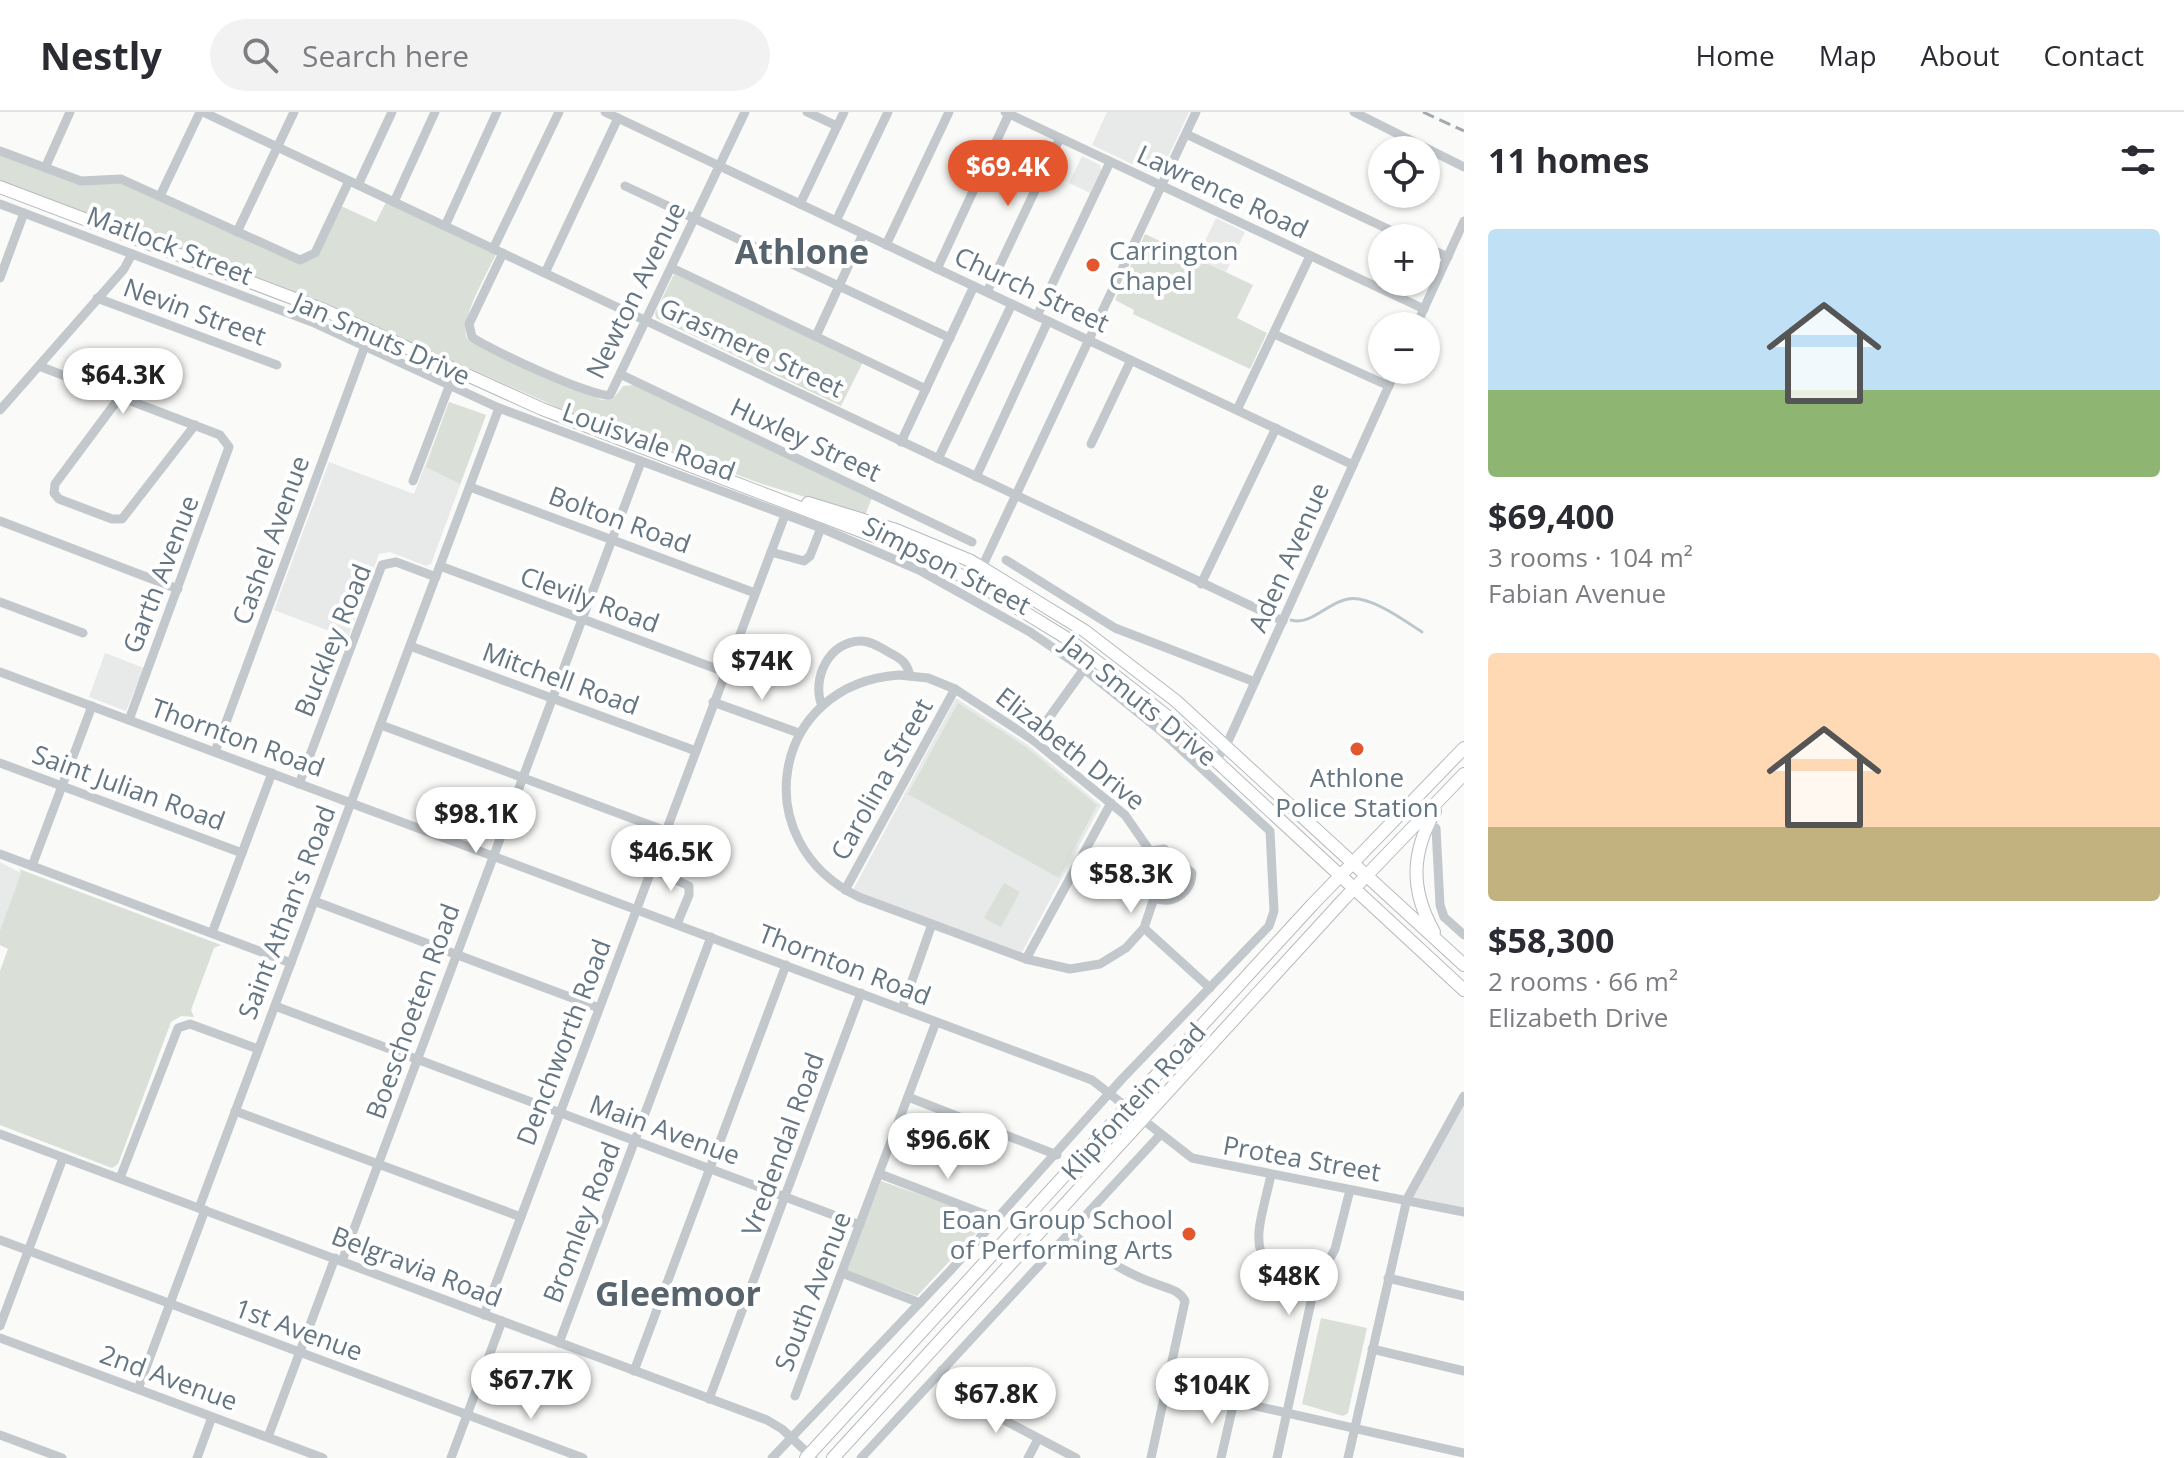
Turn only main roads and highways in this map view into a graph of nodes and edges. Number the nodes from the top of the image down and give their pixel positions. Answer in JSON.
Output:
{"nodes":[{"id":1,"x":0,"y":187,"type":"edge"},
{"id":2,"x":763,"y":492,"type":"junction"},
{"id":3,"x":1464,"y":748,"type":"edge"},
{"id":4,"x":1464,"y":774,"type":"edge"},
{"id":5,"x":1443,"y":797,"type":"junction"},
{"id":6,"x":1352,"y":863,"type":"junction"},
{"id":7,"x":1339,"y":876,"type":"junction"},
{"id":8,"x":1367,"y":876,"type":"junction"},
{"id":9,"x":1354,"y":889,"type":"junction"},
{"id":10,"x":1443,"y":946,"type":"junction"},
{"id":11,"x":1464,"y":965,"type":"edge"},
{"id":12,"x":1464,"y":990,"type":"edge"},
{"id":13,"x":809,"y":1457,"type":"edge"},
{"id":14,"x":833,"y":1458,"type":"edge"}],
"edges":[{"from":1,"to":2,"type":"main road","name":"Jan Smuts Drive"},
{"from":2,"to":6,"type":"main road","name":"Jan Smuts Drive"},
{"from":2,"to":7,"type":"main road","name":"Jan Smuts Drive"},
{"from":3,"to":6,"type":"main road","name":"Klipfontein Road"},
{"from":4,"to":5,"type":"main road","name":"Klipfontein Road"},
{"from":5,"to":8,"type":"main road","name":"Klipfontein Road"},
{"from":5,"to":10,"type":"main road"},
{"from":6,"to":7,"type":"main road","name":"Klipfontein Road"},
{"from":6,"to":8,"type":"main road","name":"Jan Smuts Drive"},
{"from":7,"to":9,"type":"main road","name":"Jan Smuts Drive"},
{"from":7,"to":13,"type":"main road","name":"Klipfontein Road"},
{"from":8,"to":9,"type":"main road","name":"Klipfontein Road"},
{"from":8,"to":10,"type":"main road","name":"Jan Smuts Drive"},
{"from":9,"to":12,"type":"main road","name":"Jan Smuts Drive"},
{"from":9,"to":14,"type":"main road","name":"Klipfontein Road"},
{"from":10,"to":11,"type":"main road","name":"Jan Smuts Drive"}]}
